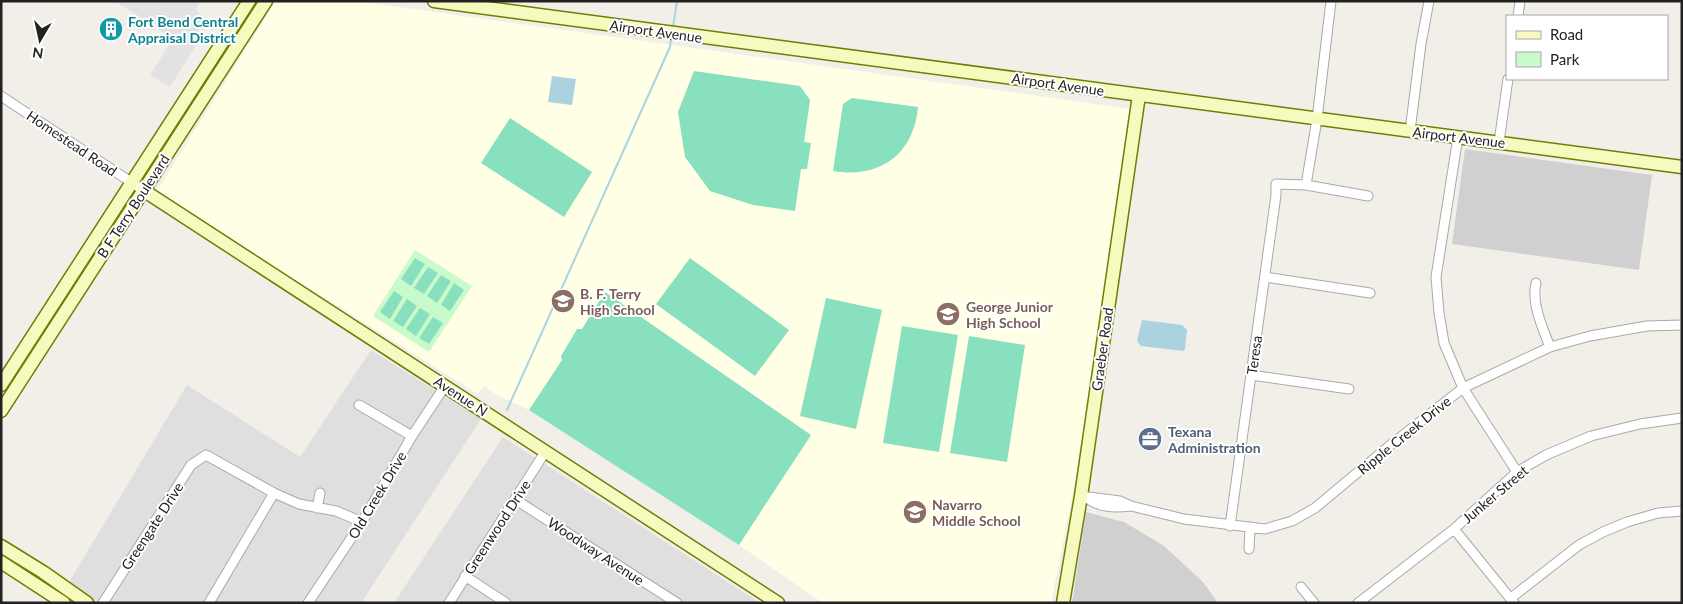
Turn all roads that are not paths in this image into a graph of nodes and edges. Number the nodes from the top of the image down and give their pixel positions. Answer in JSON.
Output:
{"nodes":[{"id":1,"x":249,"y":1,"type":"edge"},
{"id":2,"x":266,"y":1,"type":"edge"},
{"id":3,"x":434,"y":1,"type":"edge"},
{"id":4,"x":1331,"y":1,"type":"edge"},
{"id":5,"x":1429,"y":1,"type":"edge"},
{"id":6,"x":1520,"y":1,"type":"edge"},
{"id":7,"x":1518,"y":15,"type":"edge"},
{"id":8,"x":1508,"y":80,"type":"edge"},
{"id":9,"x":1139,"y":95,"type":"junction"},
{"id":10,"x":1,"y":96,"type":"edge"},
{"id":11,"x":1317,"y":119,"type":"junction"},
{"id":12,"x":1410,"y":131,"type":"junction"},
{"id":13,"x":1458,"y":137,"type":"junction"},
{"id":14,"x":1499,"y":142,"type":"junction"},
{"id":15,"x":1682,"y":167,"type":"edge"},
{"id":16,"x":132,"y":182,"type":"junction"},
{"id":17,"x":1306,"y":185,"type":"junction"},
{"id":18,"x":143,"y":190,"type":"junction"},
{"id":19,"x":1368,"y":196,"type":"dead end"},
{"id":20,"x":1265,"y":277,"type":"junction"},
{"id":21,"x":1536,"y":283,"type":"dead end"},
{"id":22,"x":1370,"y":293,"type":"dead end"},
{"id":23,"x":1682,"y":325,"type":"edge"},
{"id":24,"x":1550,"y":347,"type":"junction"},
{"id":25,"x":1251,"y":375,"type":"junction"},
{"id":26,"x":1,"y":384,"type":"edge"},
{"id":27,"x":445,"y":386,"type":"junction"},
{"id":28,"x":1463,"y":388,"type":"junction"},
{"id":29,"x":1349,"y":389,"type":"dead end"},
{"id":30,"x":359,"y":405,"type":"dead end"},
{"id":31,"x":1,"y":411,"type":"edge"},
{"id":32,"x":1682,"y":418,"type":"edge"},
{"id":33,"x":412,"y":436,"type":"junction"},
{"id":34,"x":545,"y":452,"type":"junction"},
{"id":35,"x":1517,"y":472,"type":"junction"},
{"id":36,"x":274,"y":493,"type":"junction"},
{"id":37,"x":320,"y":493,"type":"dead end"},
{"id":38,"x":1084,"y":496,"type":"junction"},
{"id":39,"x":516,"y":500,"type":"junction"},
{"id":40,"x":317,"y":508,"type":"junction"},
{"id":41,"x":1682,"y":511,"type":"edge"},
{"id":42,"x":362,"y":522,"type":"junction"},
{"id":43,"x":1230,"y":526,"type":"junction"},
{"id":44,"x":1250,"y":528,"type":"junction"},
{"id":45,"x":1454,"y":528,"type":"junction"},
{"id":46,"x":1,"y":546,"type":"edge"},
{"id":47,"x":1249,"y":548,"type":"dead end"},
{"id":48,"x":1,"y":562,"type":"edge"},
{"id":49,"x":465,"y":576,"type":"junction"},
{"id":50,"x":1301,"y":587,"type":"dead end"},
{"id":51,"x":1512,"y":601,"type":"edge"},
{"id":52,"x":64,"y":603,"type":"edge"},
{"id":53,"x":87,"y":603,"type":"edge"},
{"id":54,"x":103,"y":603,"type":"edge"},
{"id":55,"x":210,"y":603,"type":"edge"},
{"id":56,"x":308,"y":603,"type":"edge"},
{"id":57,"x":449,"y":603,"type":"edge"},
{"id":58,"x":506,"y":603,"type":"edge"},
{"id":59,"x":677,"y":603,"type":"edge"},
{"id":60,"x":778,"y":603,"type":"edge"},
{"id":61,"x":1063,"y":603,"type":"edge"},
{"id":62,"x":1314,"y":603,"type":"edge"},
{"id":63,"x":1358,"y":603,"type":"edge"}],
"edges":[{"from":1,"to":16,"type":"street","name":"B F Terry Boulevard"},
{"from":2,"to":18,"type":"street","name":"B F Terry Boulevard"},
{"from":3,"to":9,"type":"street","name":"Airport Avenue"},
{"from":4,"to":11,"type":"street"},
{"from":5,"to":12,"type":"street"},
{"from":6,"to":7,"type":"street"},
{"from":8,"to":14,"type":"street"},
{"from":9,"to":11,"type":"street","name":"Airport Avenue"},
{"from":9,"to":38,"type":"street","name":"Graeber Road"},
{"from":10,"to":16,"type":"street","name":"Homestead Road"},
{"from":11,"to":12,"type":"street","name":"Airport Avenue"},
{"from":11,"to":17,"type":"street"},
{"from":12,"to":13,"type":"street","name":"Airport Avenue"},
{"from":13,"to":14,"type":"street","name":"Airport Avenue"},
{"from":13,"to":28,"type":"street"},
{"from":14,"to":15,"type":"street","name":"Airport Avenue"},
{"from":16,"to":18,"type":"street","name":"Homestead Road"},
{"from":16,"to":26,"type":"street","name":"B F Terry Boulevard"},
{"from":17,"to":19,"type":"street"},
{"from":17,"to":20,"type":"street","name":"Teresa"},
{"from":18,"to":27,"type":"street","name":"Avenue N"},
{"from":18,"to":31,"type":"street","name":"B F Terry Boulevard"},
{"from":20,"to":22,"type":"street"},
{"from":20,"to":25,"type":"street","name":"Teresa"},
{"from":21,"to":24,"type":"street"},
{"from":23,"to":24,"type":"street","name":"Ripple Creek Drive"},
{"from":24,"to":28,"type":"street","name":"Ripple Creek Drive"},
{"from":25,"to":29,"type":"street"},
{"from":25,"to":43,"type":"street","name":"Teresa"},
{"from":27,"to":33,"type":"street","name":"Old Creek Drive"},
{"from":27,"to":34,"type":"street","name":"Avenue N"},
{"from":28,"to":35,"type":"street"},
{"from":28,"to":44,"type":"street","name":"Ripple Creek Drive"},
{"from":30,"to":33,"type":"street"},
{"from":32,"to":35,"type":"street","name":"Junker Street"},
{"from":33,"to":42,"type":"street","name":"Old Creek Drive"},
{"from":34,"to":39,"type":"street","name":"Greenwood Drive"},
{"from":34,"to":60,"type":"street","name":"Avenue N"},
{"from":35,"to":45,"type":"street","name":"Junker Street"},
{"from":36,"to":40,"type":"street"},
{"from":36,"to":54,"type":"street","name":"Greengate Drive"},
{"from":36,"to":55,"type":"street"},
{"from":37,"to":40,"type":"street"},
{"from":38,"to":43,"type":"street","name":"Ripple Creek Drive"},
{"from":38,"to":61,"type":"street","name":"Graeber Road"},
{"from":39,"to":49,"type":"street","name":"Greenwood Drive"},
{"from":39,"to":59,"type":"street","name":"Woodway Avenue"},
{"from":40,"to":42,"type":"street"},
{"from":41,"to":51,"type":"street"},
{"from":42,"to":56,"type":"street","name":"Old Creek Drive"},
{"from":43,"to":44,"type":"street","name":"Ripple Creek Drive"},
{"from":44,"to":47,"type":"street"},
{"from":45,"to":51,"type":"street"},
{"from":45,"to":63,"type":"street","name":"Junker Street"},
{"from":46,"to":53,"type":"street"},
{"from":48,"to":52,"type":"street"},
{"from":49,"to":57,"type":"street","name":"Greenwood Drive"},
{"from":49,"to":58,"type":"street"},
{"from":50,"to":62,"type":"street"}]}
